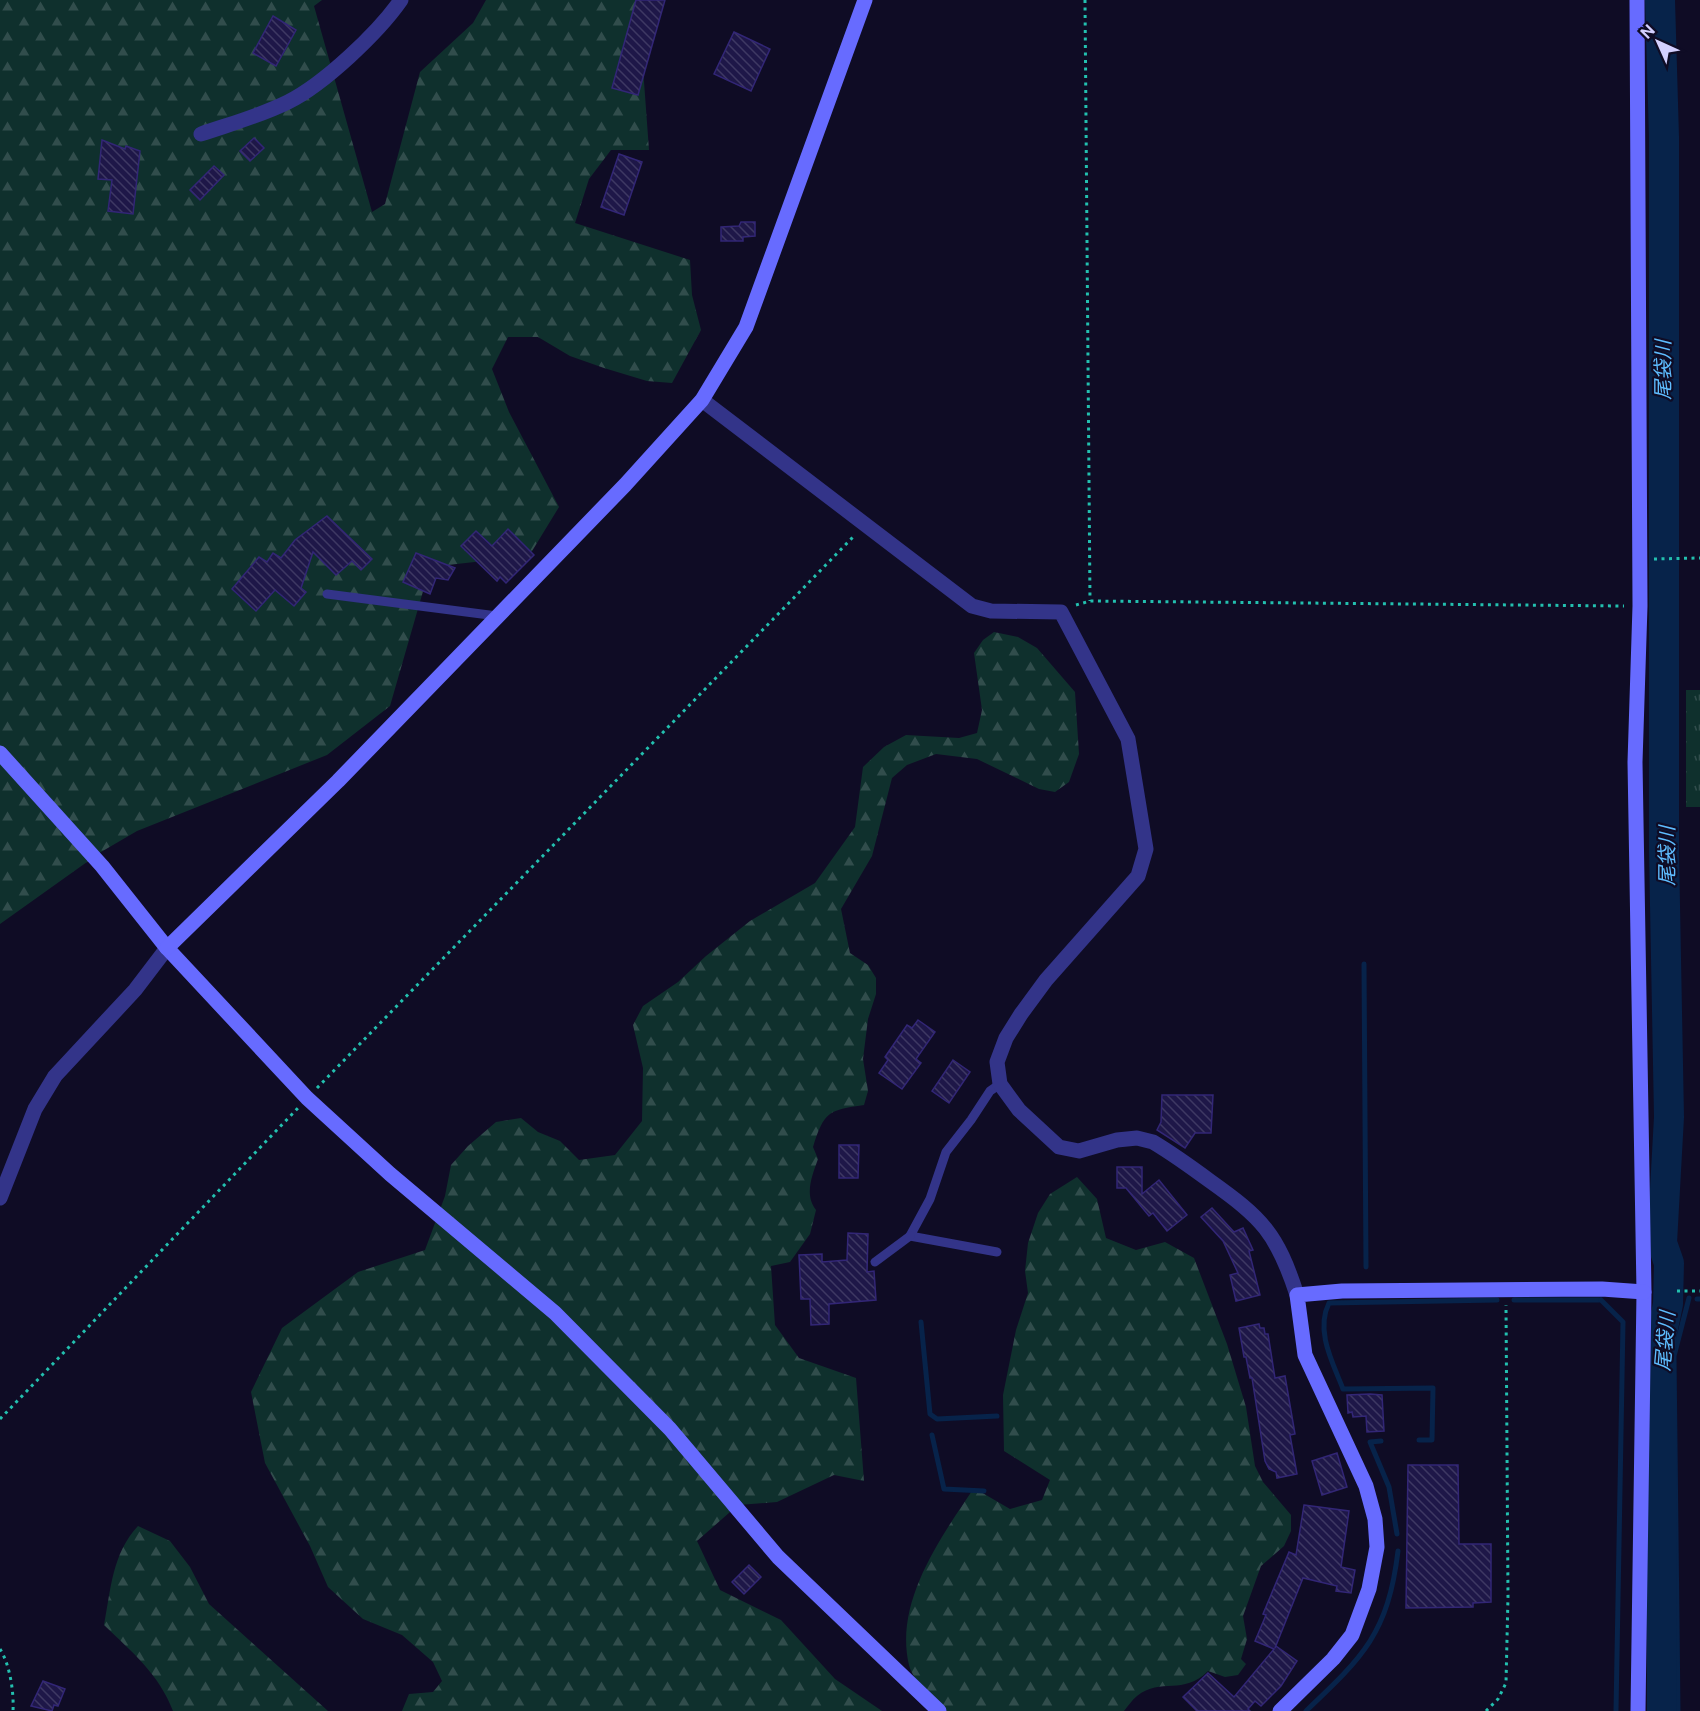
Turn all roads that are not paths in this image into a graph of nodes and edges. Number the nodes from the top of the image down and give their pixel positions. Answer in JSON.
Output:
{"nodes":[{"id":1,"x":401,"y":0,"type":"edge"},
{"id":2,"x":865,"y":0,"type":"edge"},
{"id":3,"x":1637,"y":0,"type":"edge"},
{"id":4,"x":201,"y":134,"type":"dead end"},
{"id":5,"x":702,"y":400,"type":"junction"},
{"id":6,"x":327,"y":594,"type":"dead end"},
{"id":7,"x":497,"y":616,"type":"junction"},
{"id":8,"x":0,"y":753,"type":"edge"},
{"id":9,"x":167,"y":948,"type":"junction"},
{"id":10,"x":1000,"y":1084,"type":"junction"},
{"id":11,"x":0,"y":1198,"type":"edge"},
{"id":12,"x":910,"y":1236,"type":"junction"},
{"id":13,"x":997,"y":1252,"type":"dead end"},
{"id":14,"x":875,"y":1262,"type":"dead end"},
{"id":15,"x":1644,"y":1292,"type":"junction"},
{"id":16,"x":1297,"y":1295,"type":"junction"},
{"id":17,"x":939,"y":1711,"type":"edge"},
{"id":18,"x":1280,"y":1711,"type":"edge"},
{"id":19,"x":1638,"y":1711,"type":"edge"}],
"edges":[{"from":1,"to":4,"type":"street"},
{"from":2,"to":5,"type":"street"},
{"from":3,"to":15,"type":"street"},
{"from":5,"to":7,"type":"street"},
{"from":5,"to":10,"type":"street"},
{"from":6,"to":7,"type":"lane"},
{"from":7,"to":9,"type":"street"},
{"from":8,"to":9,"type":"street"},
{"from":9,"to":11,"type":"street"},
{"from":9,"to":17,"type":"street"},
{"from":10,"to":12,"type":"lane"},
{"from":10,"to":16,"type":"street"},
{"from":12,"to":13,"type":"lane"},
{"from":12,"to":14,"type":"lane"},
{"from":15,"to":16,"type":"street"},
{"from":15,"to":19,"type":"street"},
{"from":16,"to":18,"type":"street"}]}
